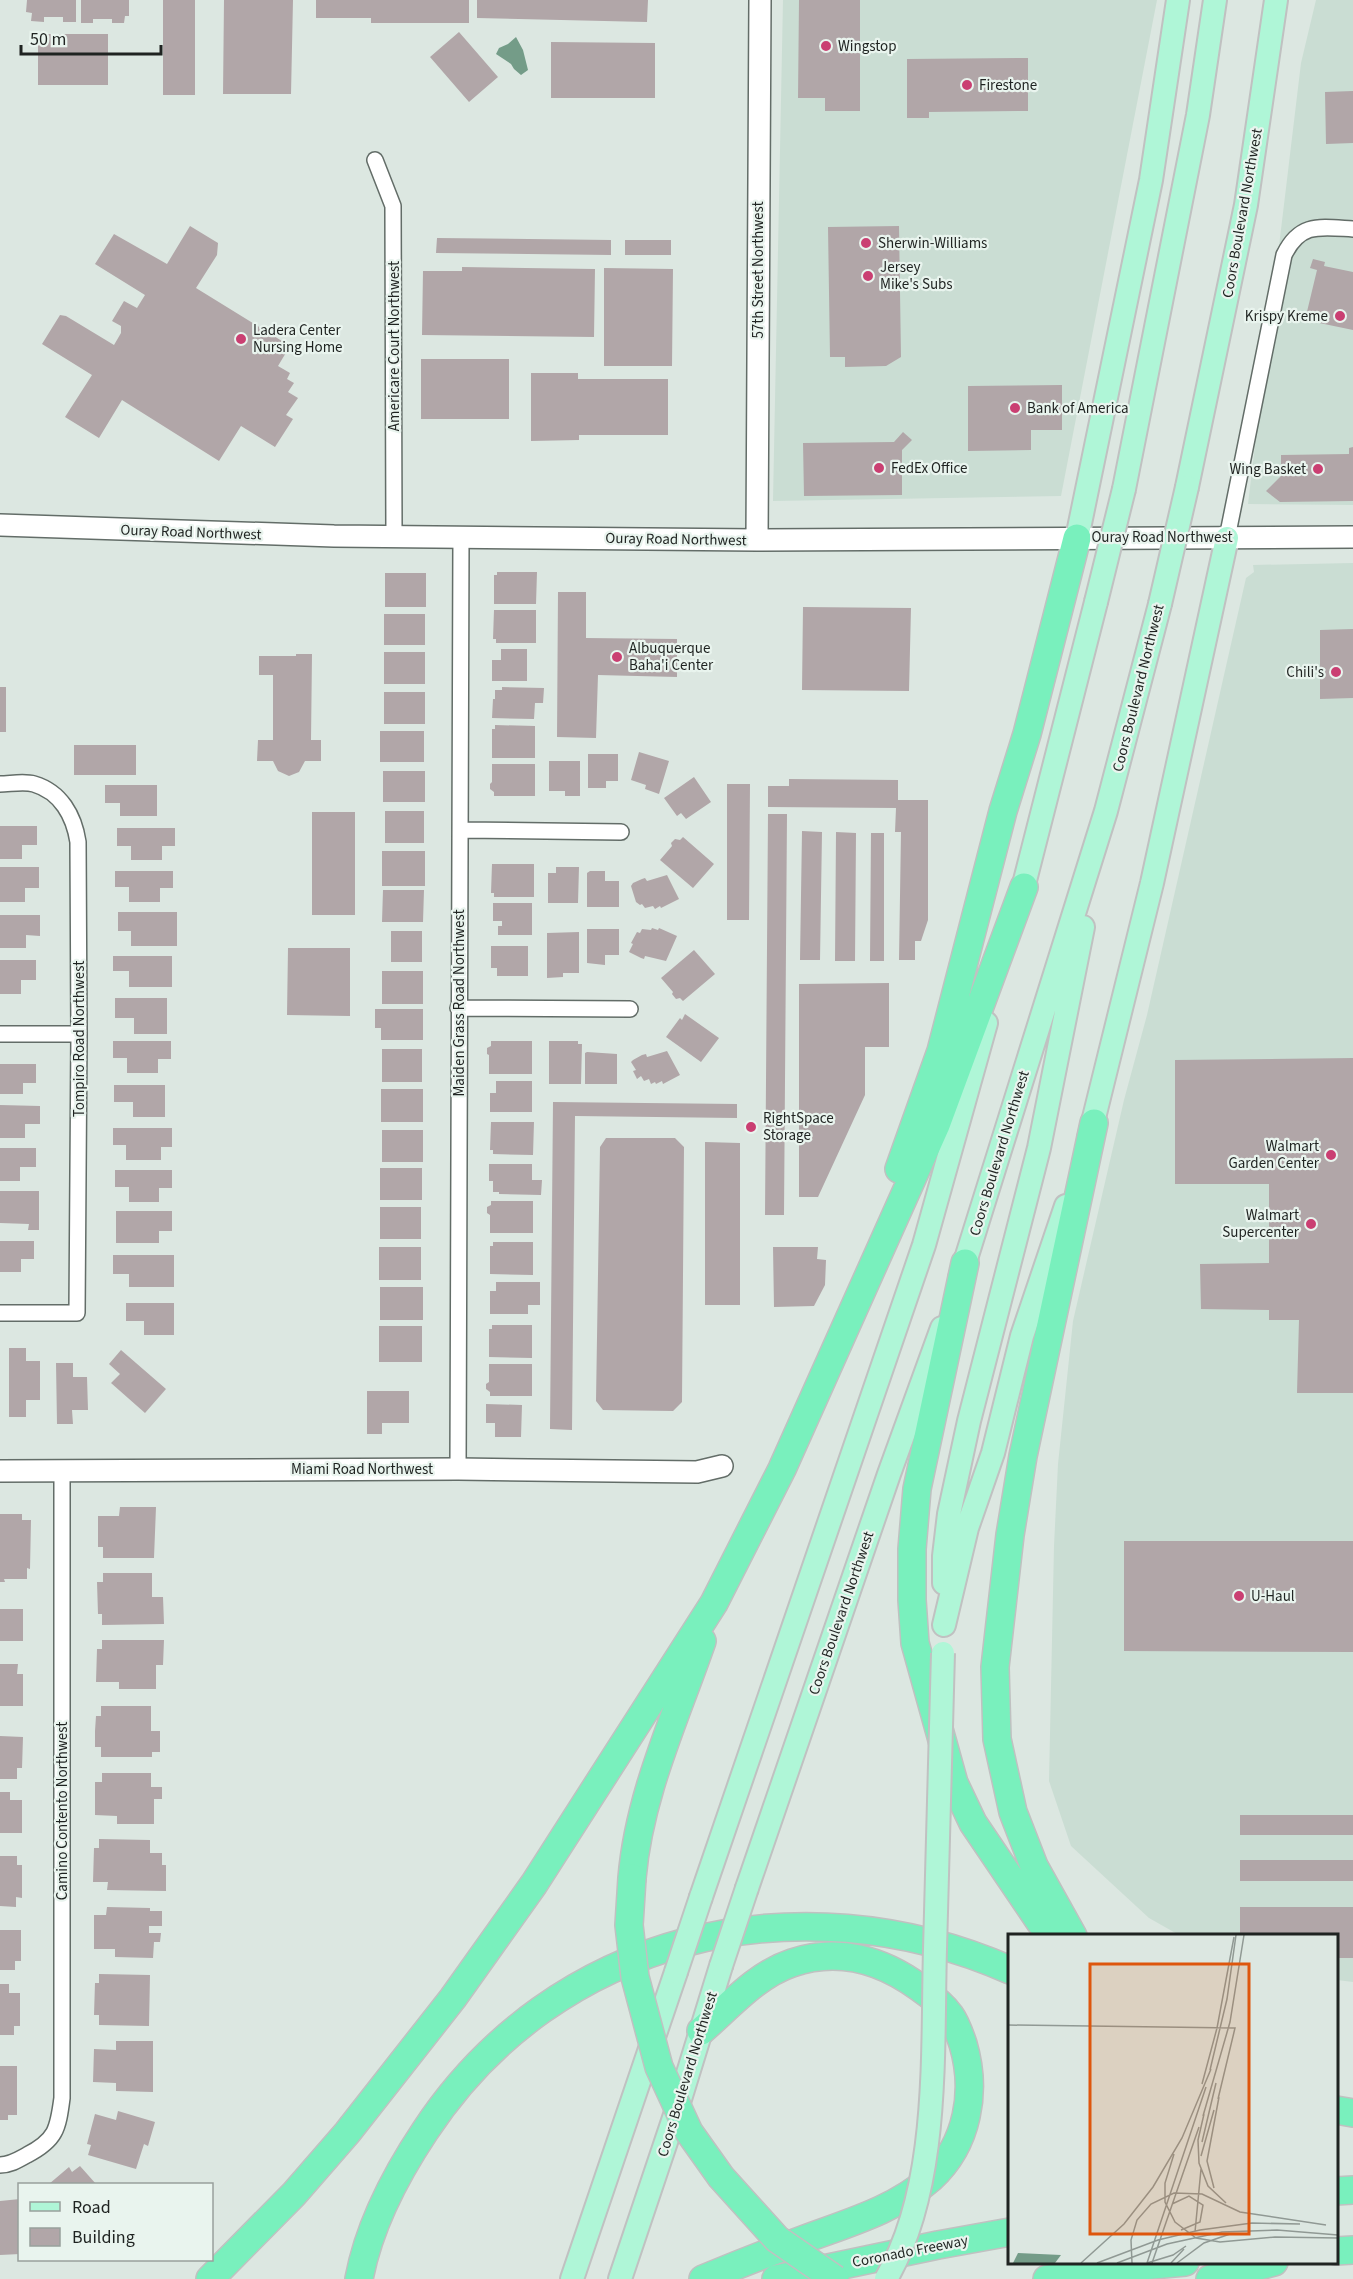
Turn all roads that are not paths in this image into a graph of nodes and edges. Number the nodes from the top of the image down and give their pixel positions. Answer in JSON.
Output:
{"nodes":[{"id":1,"x":760,"y":0,"type":"edge"},
{"id":2,"x":1178,"y":0,"type":"edge"},
{"id":3,"x":1215,"y":0,"type":"edge"},
{"id":4,"x":1276,"y":0,"type":"edge"},
{"id":5,"x":375,"y":160,"type":"dead end"},
{"id":6,"x":1353,"y":229,"type":"edge"},
{"id":7,"x":0,"y":525,"type":"edge"},
{"id":8,"x":394,"y":536,"type":"junction"},
{"id":9,"x":461,"y":536,"type":"junction"},
{"id":10,"x":1077,"y":537,"type":"junction"},
{"id":11,"x":1227,"y":537,"type":"junction"},
{"id":12,"x":1353,"y":537,"type":"edge"},
{"id":13,"x":757,"y":540,"type":"junction"},
{"id":14,"x":0,"y":784,"type":"edge"},
{"id":15,"x":1106,"y":811,"type":"junction"},
{"id":16,"x":460,"y":830,"type":"junction"},
{"id":17,"x":621,"y":832,"type":"dead end"},
{"id":18,"x":1024,"y":887,"type":"junction"},
{"id":19,"x":458,"y":1008,"type":"junction"},
{"id":20,"x":630,"y":1009,"type":"dead end"},
{"id":21,"x":79,"y":1034,"type":"junction"},
{"id":22,"x":0,"y":1035,"type":"edge"},
{"id":23,"x":1094,"y":1123,"type":"junction"},
{"id":24,"x":885,"y":1240,"type":"junction"},
{"id":25,"x":965,"y":1263,"type":"junction"},
{"id":26,"x":0,"y":1313,"type":"edge"},
{"id":27,"x":722,"y":1466,"type":"dead end"},
{"id":28,"x":458,"y":1469,"type":"junction"},
{"id":29,"x":0,"y":1471,"type":"edge"},
{"id":30,"x":62,"y":1471,"type":"junction"},
{"id":31,"x":714,"y":1603,"type":"junction"},
{"id":32,"x":944,"y":1625,"type":"junction"},
{"id":33,"x":1052,"y":1934,"type":"edge"},
{"id":34,"x":1072,"y":1934,"type":"edge"},
{"id":35,"x":1008,"y":1969,"type":"edge"},
{"id":36,"x":701,"y":2031,"type":"junction"},
{"id":37,"x":1338,"y":2110,"type":"edge"},
{"id":38,"x":1353,"y":2113,"type":"edge"},
{"id":39,"x":0,"y":2165,"type":"edge"},
{"id":40,"x":1353,"y":2190,"type":"edge"},
{"id":41,"x":1338,"y":2191,"type":"edge"},
{"id":42,"x":1008,"y":2232,"type":"edge"},
{"id":43,"x":1353,"y":2250,"type":"edge"},
{"id":44,"x":1338,"y":2251,"type":"edge"},
{"id":45,"x":1164,"y":2264,"type":"edge"},
{"id":46,"x":1266,"y":2264,"type":"edge"},
{"id":47,"x":622,"y":2275,"type":"edge"},
{"id":48,"x":210,"y":2279,"type":"edge"},
{"id":49,"x":359,"y":2279,"type":"edge"},
{"id":50,"x":572,"y":2279,"type":"edge"},
{"id":51,"x":703,"y":2279,"type":"edge"},
{"id":52,"x":776,"y":2279,"type":"edge"},
{"id":53,"x":835,"y":2279,"type":"edge"},
{"id":54,"x":886,"y":2279,"type":"edge"},
{"id":55,"x":1047,"y":2279,"type":"edge"},
{"id":56,"x":1210,"y":2279,"type":"edge"}],
"edges":[{"from":1,"to":13,"type":"street","name":"57th Street Northwest"},
{"from":2,"to":10,"type":"main road"},
{"from":3,"to":18,"type":"main road","bridge":true},
{"from":4,"to":15,"type":"main road","name":"Coors Boulevard Northwest","bridge":true},
{"from":5,"to":8,"type":"street","name":"Americare Court Northwest"},
{"from":6,"to":11,"type":"street"},
{"from":7,"to":8,"type":"street","name":"Ouray Road Northwest"},
{"from":8,"to":9,"type":"street","name":"Ouray Road Northwest"},
{"from":9,"to":13,"type":"street","name":"Ouray Road Northwest"},
{"from":9,"to":16,"type":"street","name":"Maiden Grass Road Northwest"},
{"from":10,"to":11,"type":"street","name":"Ouray Road Northwest"},
{"from":10,"to":13,"type":"street","name":"Ouray Road Northwest"},
{"from":10,"to":24,"type":"highway"},
{"from":11,"to":12,"type":"street","name":"Ouray Road Northwest"},
{"from":11,"to":23,"type":"main road"},
{"from":14,"to":21,"type":"street","name":"Tompiro Road Northwest"},
{"from":15,"to":25,"type":"main road","name":"Coors Boulevard Northwest"},
{"from":15,"to":32,"type":"main road"},
{"from":16,"to":17,"type":"street"},
{"from":16,"to":19,"type":"street","name":"Maiden Grass Road Northwest"},
{"from":18,"to":24,"type":"highway"},
{"from":18,"to":50,"type":"main road","bridge":true},
{"from":19,"to":20,"type":"street"},
{"from":19,"to":28,"type":"street","name":"Maiden Grass Road Northwest"},
{"from":21,"to":22,"type":"street"},
{"from":21,"to":26,"type":"street","name":"Tompiro Road Northwest"},
{"from":23,"to":32,"type":"main road"},
{"from":23,"to":34,"type":"highway"},
{"from":24,"to":31,"type":"highway"},
{"from":25,"to":33,"type":"highway"},
{"from":25,"to":36,"type":"main road","name":"Coors Boulevard Northwest","bridge":true},
{"from":27,"to":28,"type":"street","name":"Miami Road Northwest"},
{"from":28,"to":30,"type":"street","name":"Miami Road Northwest"},
{"from":29,"to":30,"type":"street","name":"Miami Road Northwest"},
{"from":30,"to":39,"type":"street","name":"Camino Contento Northwest"},
{"from":31,"to":48,"type":"highway"},
{"from":31,"to":53,"type":"highway","bridge":true},
{"from":32,"to":54,"type":"main road","bridge":true},
{"from":35,"to":49,"type":"highway"},
{"from":36,"to":47,"type":"main road","name":"Coors Boulevard Northwest"},
{"from":36,"to":51,"type":"highway"},
{"from":37,"to":38,"type":"highway"},
{"from":40,"to":41,"type":"highway"},
{"from":42,"to":52,"type":"highway","name":"Coronado Freeway"},
{"from":43,"to":44,"type":"highway"},
{"from":45,"to":55,"type":"highway"},
{"from":46,"to":56,"type":"highway"}]}
